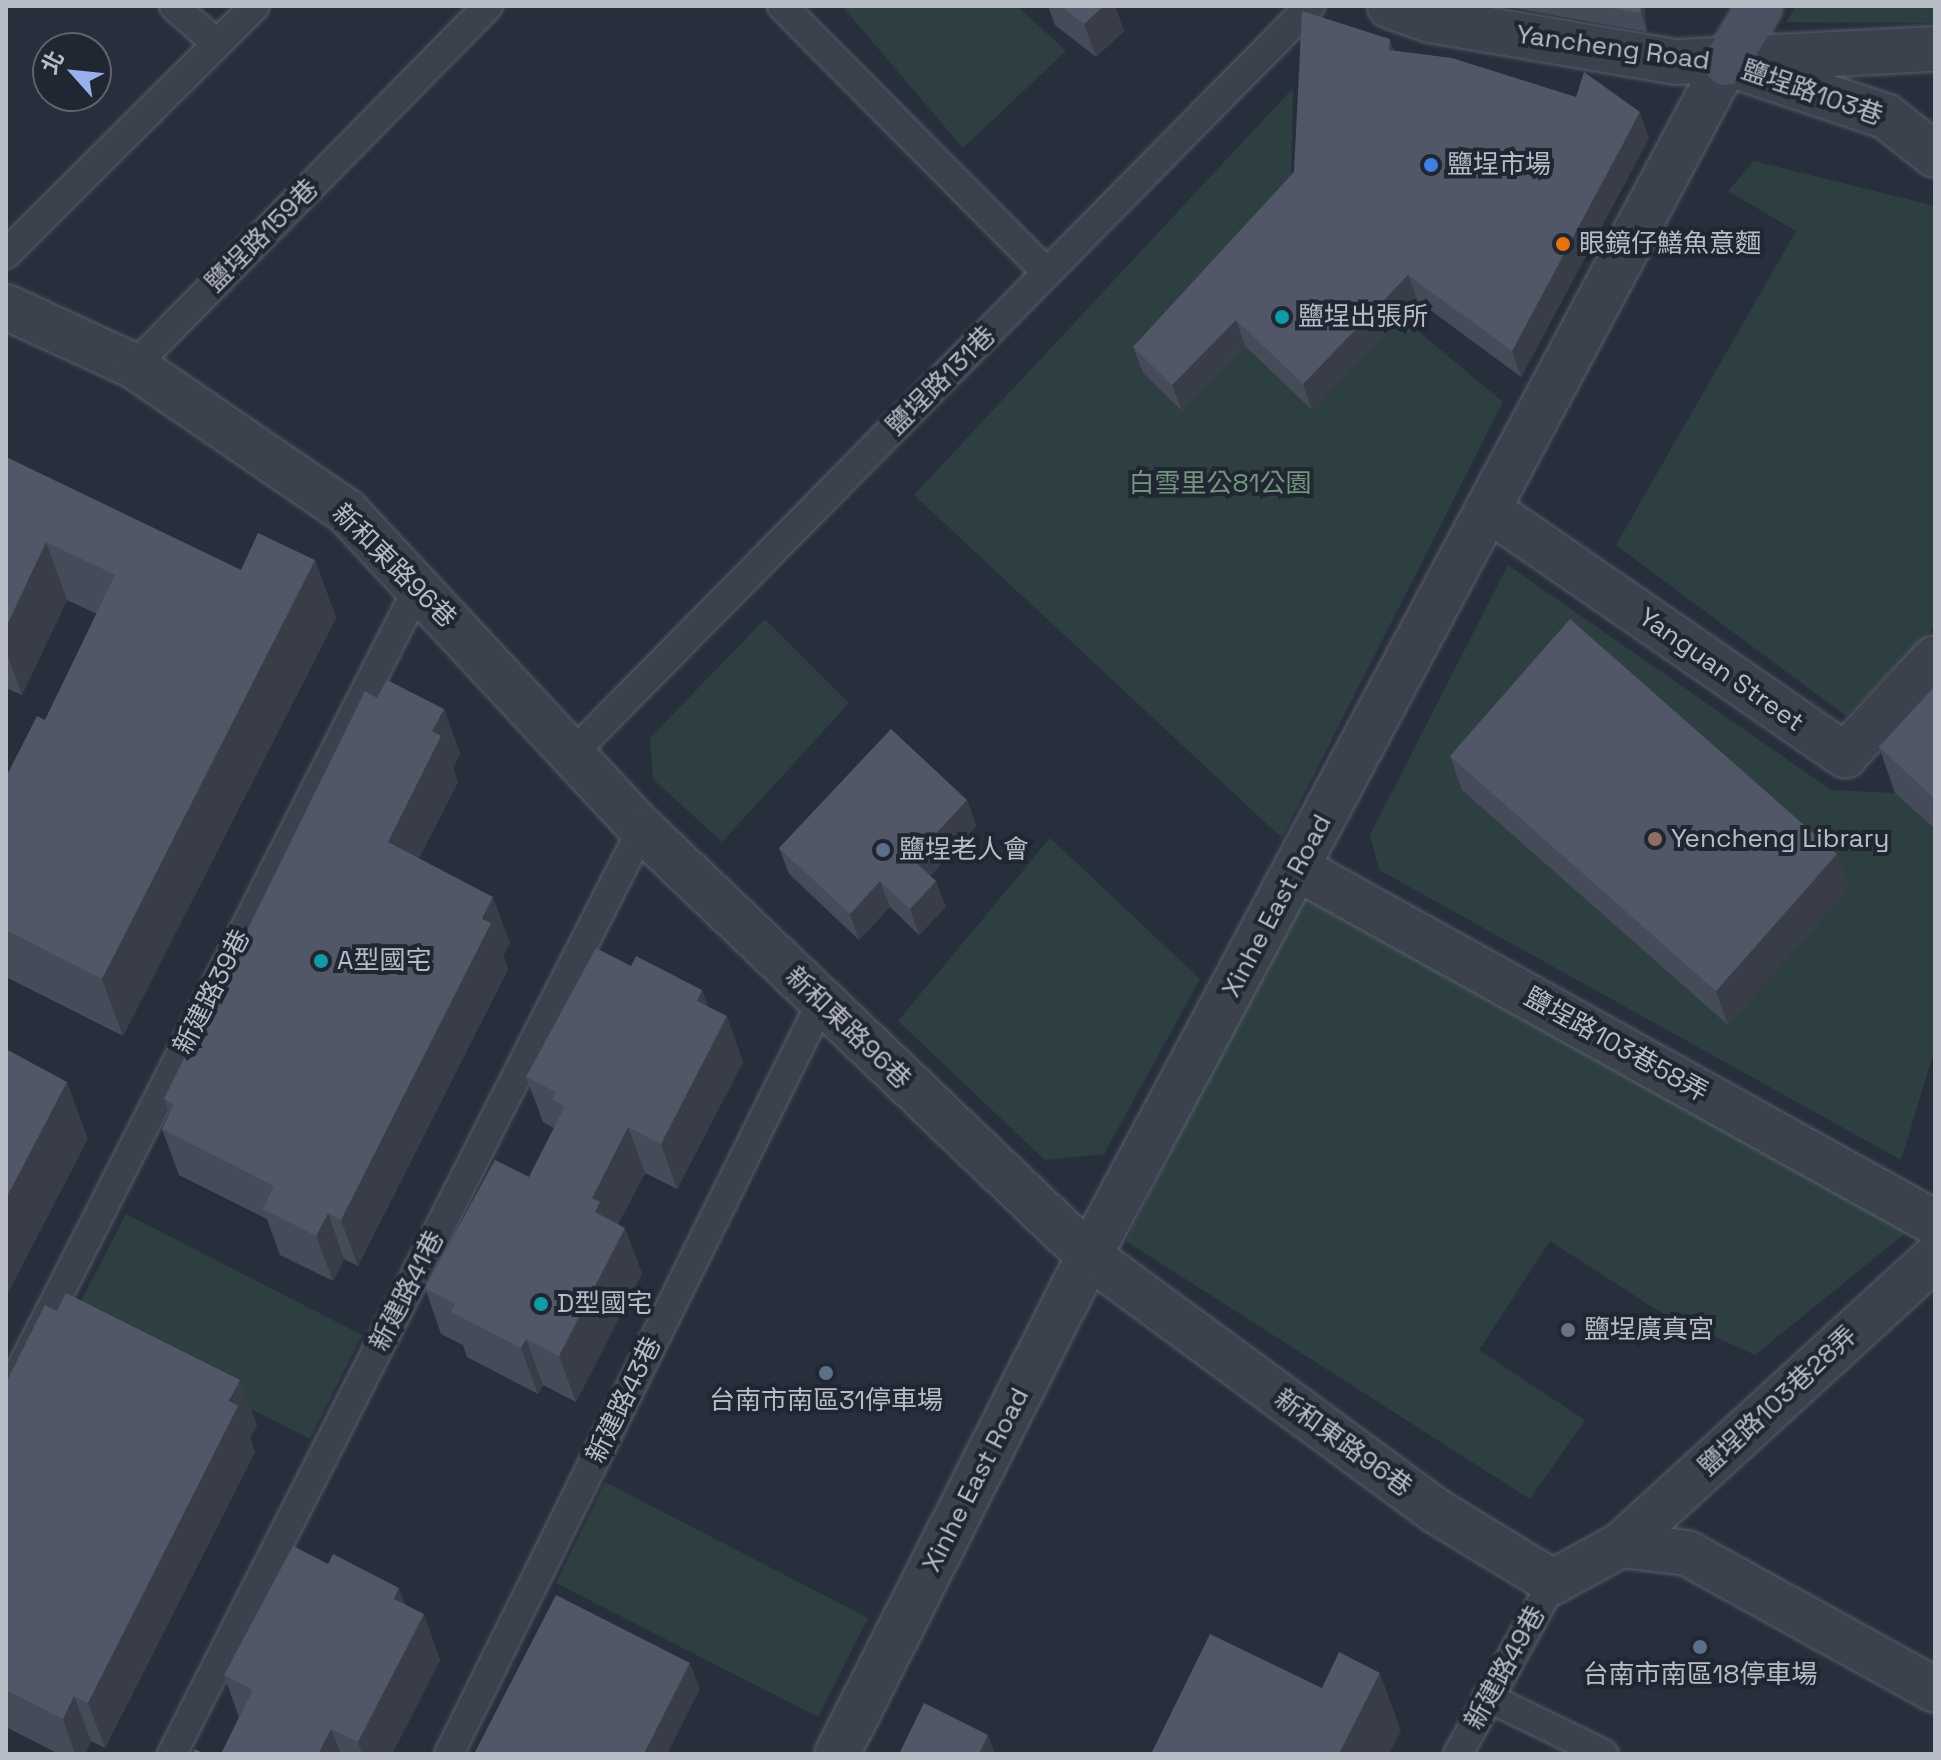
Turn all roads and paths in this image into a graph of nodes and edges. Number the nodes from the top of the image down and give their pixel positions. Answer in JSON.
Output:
{"nodes":[{"id":1,"x":174,"y":6,"type":"edge"},
{"id":2,"x":255,"y":6,"type":"edge"},
{"id":3,"x":488,"y":6,"type":"edge"},
{"id":4,"x":782,"y":6,"type":"edge"},
{"id":5,"x":1310,"y":6,"type":"edge"},
{"id":6,"x":1390,"y":6,"type":"edge"},
{"id":7,"x":1760,"y":6,"type":"edge"},
{"id":8,"x":217,"y":44,"type":"junction"},
{"id":9,"x":1935,"y":49,"type":"edge"},
{"id":10,"x":1726,"y":63,"type":"junction"},
{"id":11,"x":1935,"y":155,"type":"edge"},
{"id":12,"x":6,"y":254,"type":"edge"},
{"id":13,"x":1047,"y":273,"type":"junction"},
{"id":14,"x":6,"y":307,"type":"edge"},
{"id":15,"x":134,"y":366,"type":"junction"},
{"id":16,"x":1488,"y":509,"type":"junction"},
{"id":17,"x":419,"y":586,"type":"junction"},
{"id":18,"x":1935,"y":658,"type":"edge"},
{"id":19,"x":570,"y":756,"type":"junction"},
{"id":20,"x":642,"y":829,"type":"junction"},
{"id":21,"x":1297,"y":868,"type":"junction"},
{"id":22,"x":821,"y":1003,"type":"junction"},
{"id":23,"x":1935,"y":1223,"type":"edge"},
{"id":24,"x":1089,"y":1256,"type":"junction"},
{"id":25,"x":1935,"y":1257,"type":"edge"},
{"id":26,"x":6,"y":1398,"type":"edge"},
{"id":27,"x":1621,"y":1545,"type":"junction"},
{"id":28,"x":1553,"y":1582,"type":"junction"},
{"id":29,"x":1935,"y":1690,"type":"edge"},
{"id":30,"x":1487,"y":1697,"type":"junction"},
{"id":31,"x":172,"y":1754,"type":"edge"},
{"id":32,"x":449,"y":1754,"type":"edge"},
{"id":33,"x":837,"y":1754,"type":"edge"},
{"id":34,"x":1458,"y":1754,"type":"edge"},
{"id":35,"x":1604,"y":1754,"type":"edge"}],
"edges":[{"from":1,"to":8,"type":"lane"},
{"from":2,"to":8,"type":"lane"},
{"from":3,"to":15,"type":"lane","name":"鹽埕路159巷"},
{"from":4,"to":13,"type":"lane"},
{"from":5,"to":13,"type":"lane","name":"鹽埕路131巷"},
{"from":6,"to":10,"type":"street","name":"Yancheng Road"},
{"from":7,"to":10,"type":"street"},
{"from":8,"to":12,"type":"lane"},
{"from":9,"to":10,"type":"street","name":"Yancheng Road"},
{"from":10,"to":11,"type":"street","name":"鹽埕路103巷"},
{"from":10,"to":16,"type":"street","name":"Xinhe East Road"},
{"from":13,"to":19,"type":"lane","name":"鹽埕路131巷"},
{"from":14,"to":15,"type":"street"},
{"from":15,"to":17,"type":"street","name":"新和東路96巷"},
{"from":16,"to":18,"type":"street","name":"Yanguan Street"},
{"from":16,"to":21,"type":"street","name":"Xinhe East Road"},
{"from":17,"to":19,"type":"street","name":"新和東路96巷"},
{"from":17,"to":26,"type":"lane","name":"新建路39巷"},
{"from":19,"to":20,"type":"street","name":"新和東路96巷"},
{"from":20,"to":22,"type":"street","name":"新和東路96巷"},
{"from":20,"to":31,"type":"lane","name":"新建路41巷"},
{"from":21,"to":23,"type":"street","name":"鹽埕路103巷58弄"},
{"from":21,"to":24,"type":"street","name":"Xinhe East Road"},
{"from":22,"to":24,"type":"street","name":"新和東路96巷"},
{"from":22,"to":32,"type":"lane","name":"新建路43巷"},
{"from":24,"to":28,"type":"street","name":"新和東路96巷"},
{"from":24,"to":33,"type":"street","name":"Xinhe East Road"},
{"from":25,"to":27,"type":"street","name":"鹽埕路103巷28弄"},
{"from":27,"to":28,"type":"street"},
{"from":27,"to":29,"type":"street"},
{"from":28,"to":30,"type":"lane","name":"新建路49巷"},
{"from":30,"to":34,"type":"lane","name":"新建路49巷"},
{"from":30,"to":35,"type":"lane"}]}
